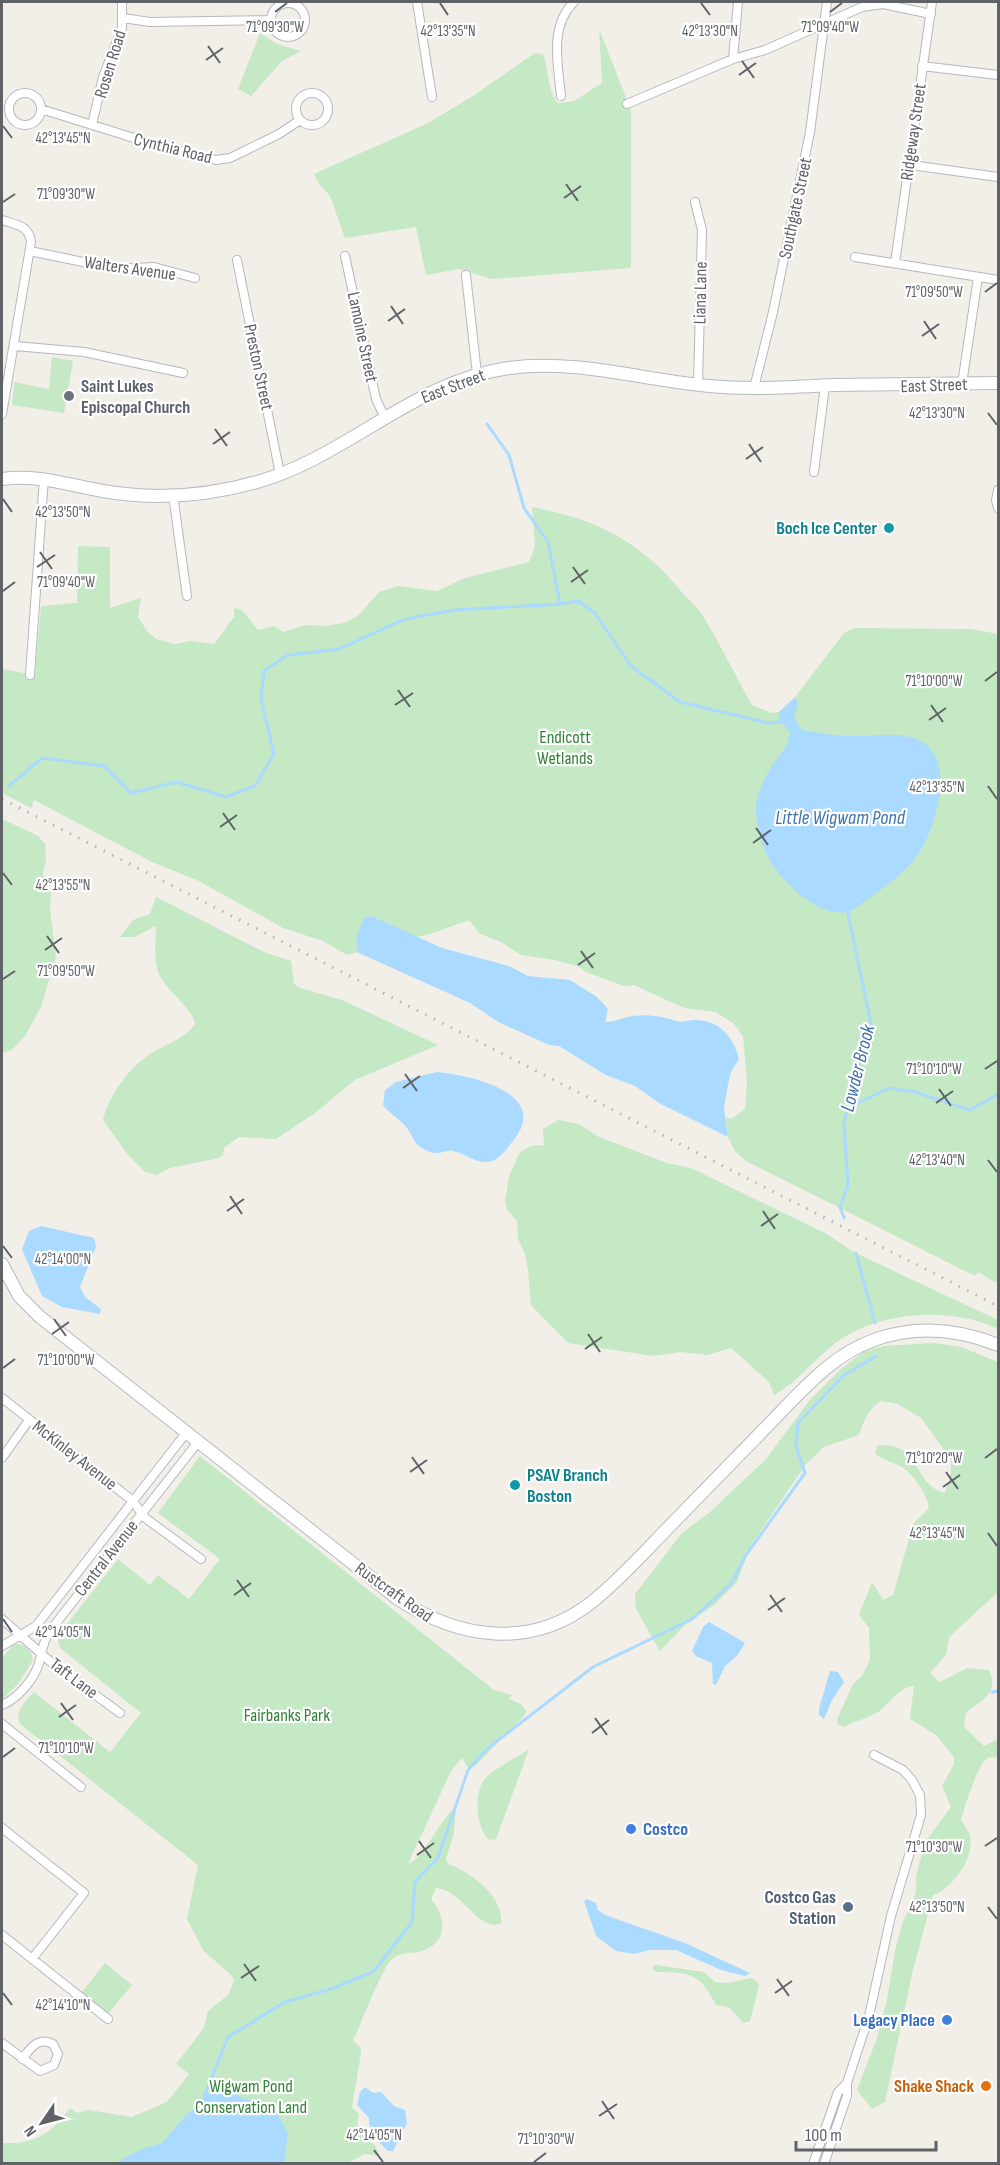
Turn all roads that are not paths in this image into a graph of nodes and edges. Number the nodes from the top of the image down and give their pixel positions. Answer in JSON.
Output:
{"nodes":[{"id":1,"x":122,"y":2,"type":"edge"},
{"id":2,"x":417,"y":2,"type":"edge"},
{"id":3,"x":574,"y":2,"type":"edge"},
{"id":4,"x":738,"y":2,"type":"edge"},
{"id":5,"x":827,"y":2,"type":"edge"},
{"id":6,"x":932,"y":2,"type":"edge"},
{"id":7,"x":931,"y":14,"type":"junction"},
{"id":8,"x":123,"y":18,"type":"junction"},
{"id":9,"x":271,"y":20,"type":"junction"},
{"id":10,"x":824,"y":25,"type":"junction"},
{"id":11,"x":733,"y":59,"type":"junction"},
{"id":12,"x":922,"y":66,"type":"junction"},
{"id":13,"x":999,"y":75,"type":"edge"},
{"id":14,"x":561,"y":96,"type":"dead end"},
{"id":15,"x":432,"y":97,"type":"dead end"},
{"id":16,"x":627,"y":104,"type":"dead end"},
{"id":17,"x":41,"y":109,"type":"dead end"},
{"id":18,"x":300,"y":120,"type":"dead end"},
{"id":19,"x":92,"y":125,"type":"junction"},
{"id":20,"x":911,"y":165,"type":"junction"},
{"id":21,"x":999,"y":177,"type":"edge"},
{"id":22,"x":695,"y":202,"type":"dead end"},
{"id":23,"x":2,"y":220,"type":"edge"},
{"id":24,"x":30,"y":251,"type":"junction"},
{"id":25,"x":345,"y":256,"type":"dead end"},
{"id":26,"x":855,"y":257,"type":"dead end"},
{"id":27,"x":237,"y":260,"type":"dead end"},
{"id":28,"x":895,"y":263,"type":"junction"},
{"id":29,"x":466,"y":275,"type":"dead end"},
{"id":30,"x":978,"y":277,"type":"junction"},
{"id":31,"x":195,"y":279,"type":"dead end"},
{"id":32,"x":999,"y":280,"type":"edge"},
{"id":33,"x":15,"y":346,"type":"junction"},
{"id":34,"x":183,"y":373,"type":"dead end"},
{"id":35,"x":477,"y":374,"type":"junction"},
{"id":36,"x":999,"y":382,"type":"edge"},
{"id":37,"x":962,"y":384,"type":"junction"},
{"id":38,"x":698,"y":385,"type":"junction"},
{"id":39,"x":825,"y":386,"type":"junction"},
{"id":40,"x":754,"y":388,"type":"junction"},
{"id":41,"x":2,"y":414,"type":"edge"},
{"id":42,"x":384,"y":416,"type":"junction"},
{"id":43,"x":814,"y":472,"type":"dead end"},
{"id":44,"x":280,"y":474,"type":"junction"},
{"id":45,"x":44,"y":478,"type":"junction"},
{"id":46,"x":2,"y":479,"type":"edge"},
{"id":47,"x":999,"y":490,"type":"edge"},
{"id":48,"x":173,"y":495,"type":"junction"},
{"id":49,"x":999,"y":508,"type":"edge"},
{"id":50,"x":187,"y":596,"type":"dead end"},
{"id":51,"x":30,"y":675,"type":"dead end"},
{"id":52,"x":2,"y":1264,"type":"edge"},
{"id":53,"x":999,"y":1345,"type":"edge"},
{"id":54,"x":2,"y":1398,"type":"edge"},
{"id":55,"x":29,"y":1420,"type":"junction"},
{"id":56,"x":186,"y":1433,"type":"junction"},
{"id":57,"x":198,"y":1442,"type":"junction"},
{"id":58,"x":2,"y":1458,"type":"edge"},
{"id":59,"x":133,"y":1501,"type":"junction"},
{"id":60,"x":141,"y":1513,"type":"junction"},
{"id":61,"x":201,"y":1559,"type":"dead end"},
{"id":62,"x":2,"y":1619,"type":"edge"},
{"id":63,"x":19,"y":1636,"type":"junction"},
{"id":64,"x":2,"y":1646,"type":"edge"},
{"id":65,"x":41,"y":1653,"type":"junction"},
{"id":66,"x":2,"y":1705,"type":"edge"},
{"id":67,"x":120,"y":1713,"type":"dead end"},
{"id":68,"x":2,"y":1724,"type":"edge"},
{"id":69,"x":874,"y":1755,"type":"dead end"},
{"id":70,"x":81,"y":1787,"type":"dead end"},
{"id":71,"x":2,"y":1828,"type":"edge"},
{"id":72,"x":2,"y":1935,"type":"edge"},
{"id":73,"x":32,"y":1959,"type":"junction"},
{"id":74,"x":108,"y":2019,"type":"dead end"},
{"id":75,"x":2,"y":2043,"type":"edge"},
{"id":76,"x":22,"y":2059,"type":"junction"},
{"id":77,"x":847,"y":2083,"type":"junction"},
{"id":78,"x":813,"y":2163,"type":"edge"},
{"id":79,"x":824,"y":2163,"type":"edge"}],
"edges":[{"from":1,"to":8,"type":"street","name":"Rosen Road"},
{"from":2,"to":15,"type":"street"},
{"from":3,"to":14,"type":"street"},
{"from":4,"to":11,"type":"street"},
{"from":5,"to":10,"type":"street","name":"Southgate Street"},
{"from":6,"to":7,"type":"street","name":"Ridgeway Street"},
{"from":7,"to":10,"type":"street"},
{"from":7,"to":12,"type":"street","name":"Ridgeway Street"},
{"from":8,"to":9,"type":"street"},
{"from":8,"to":19,"type":"street","name":"Rosen Road"},
{"from":9,"to":9,"type":"street"},
{"from":10,"to":11,"type":"street"},
{"from":10,"to":40,"type":"street","name":"Southgate Street"},
{"from":11,"to":16,"type":"street"},
{"from":12,"to":13,"type":"street"},
{"from":12,"to":20,"type":"street","name":"Ridgeway Street"},
{"from":17,"to":19,"type":"street","name":"Cynthia Road"},
{"from":18,"to":19,"type":"street","name":"Cynthia Road"},
{"from":20,"to":21,"type":"street"},
{"from":20,"to":28,"type":"street","name":"Ridgeway Street"},
{"from":22,"to":38,"type":"street","name":"Liana Lane"},
{"from":23,"to":24,"type":"street"},
{"from":24,"to":31,"type":"street","name":"Walters Avenue"},
{"from":24,"to":33,"type":"street"},
{"from":25,"to":42,"type":"street","name":"Lamoine Street"},
{"from":26,"to":28,"type":"street"},
{"from":27,"to":44,"type":"street","name":"Preston Street"},
{"from":28,"to":30,"type":"street"},
{"from":29,"to":35,"type":"street"},
{"from":30,"to":32,"type":"street"},
{"from":30,"to":37,"type":"street"},
{"from":33,"to":34,"type":"street"},
{"from":33,"to":41,"type":"street"},
{"from":35,"to":38,"type":"main road","name":"East Street"},
{"from":35,"to":42,"type":"main road","name":"East Street"},
{"from":36,"to":37,"type":"main road","name":"East Street"},
{"from":37,"to":39,"type":"main road","name":"East Street"},
{"from":38,"to":40,"type":"main road","name":"East Street"},
{"from":39,"to":40,"type":"main road","name":"East Street"},
{"from":39,"to":43,"type":"street"},
{"from":42,"to":44,"type":"main road","name":"East Street"},
{"from":44,"to":48,"type":"main road","name":"East Street"},
{"from":45,"to":46,"type":"main road","name":"East Street"},
{"from":45,"to":48,"type":"main road","name":"East Street"},
{"from":45,"to":51,"type":"street"},
{"from":47,"to":49,"type":"street"},
{"from":48,"to":50,"type":"street"},
{"from":52,"to":56,"type":"main road","name":"Rustcraft Road"},
{"from":53,"to":57,"type":"main road","name":"Rustcraft Road"},
{"from":54,"to":55,"type":"street","name":"McKinley Avenue"},
{"from":55,"to":58,"type":"street"},
{"from":55,"to":59,"type":"street","name":"McKinley Avenue"},
{"from":56,"to":57,"type":"main road","name":"Rustcraft Road"},
{"from":56,"to":59,"type":"street","name":"Central Avenue"},
{"from":57,"to":60,"type":"street","name":"Central Avenue"},
{"from":59,"to":60,"type":"street","name":"McKinley Avenue"},
{"from":59,"to":63,"type":"street","name":"Central Avenue"},
{"from":60,"to":61,"type":"street","name":"McKinley Avenue"},
{"from":60,"to":65,"type":"street","name":"Central Avenue"},
{"from":62,"to":63,"type":"street","name":"Taft Lane"},
{"from":63,"to":64,"type":"street","name":"Central Avenue"},
{"from":63,"to":65,"type":"street","name":"Taft Lane"},
{"from":65,"to":66,"type":"street","name":"Central Avenue"},
{"from":65,"to":67,"type":"street","name":"Taft Lane"},
{"from":68,"to":70,"type":"street"},
{"from":69,"to":77,"type":"street"},
{"from":71,"to":73,"type":"street"},
{"from":72,"to":73,"type":"street"},
{"from":73,"to":74,"type":"street"},
{"from":75,"to":76,"type":"street"},
{"from":76,"to":76,"type":"street"},
{"from":77,"to":78,"type":"street"},
{"from":77,"to":79,"type":"street"}]}
